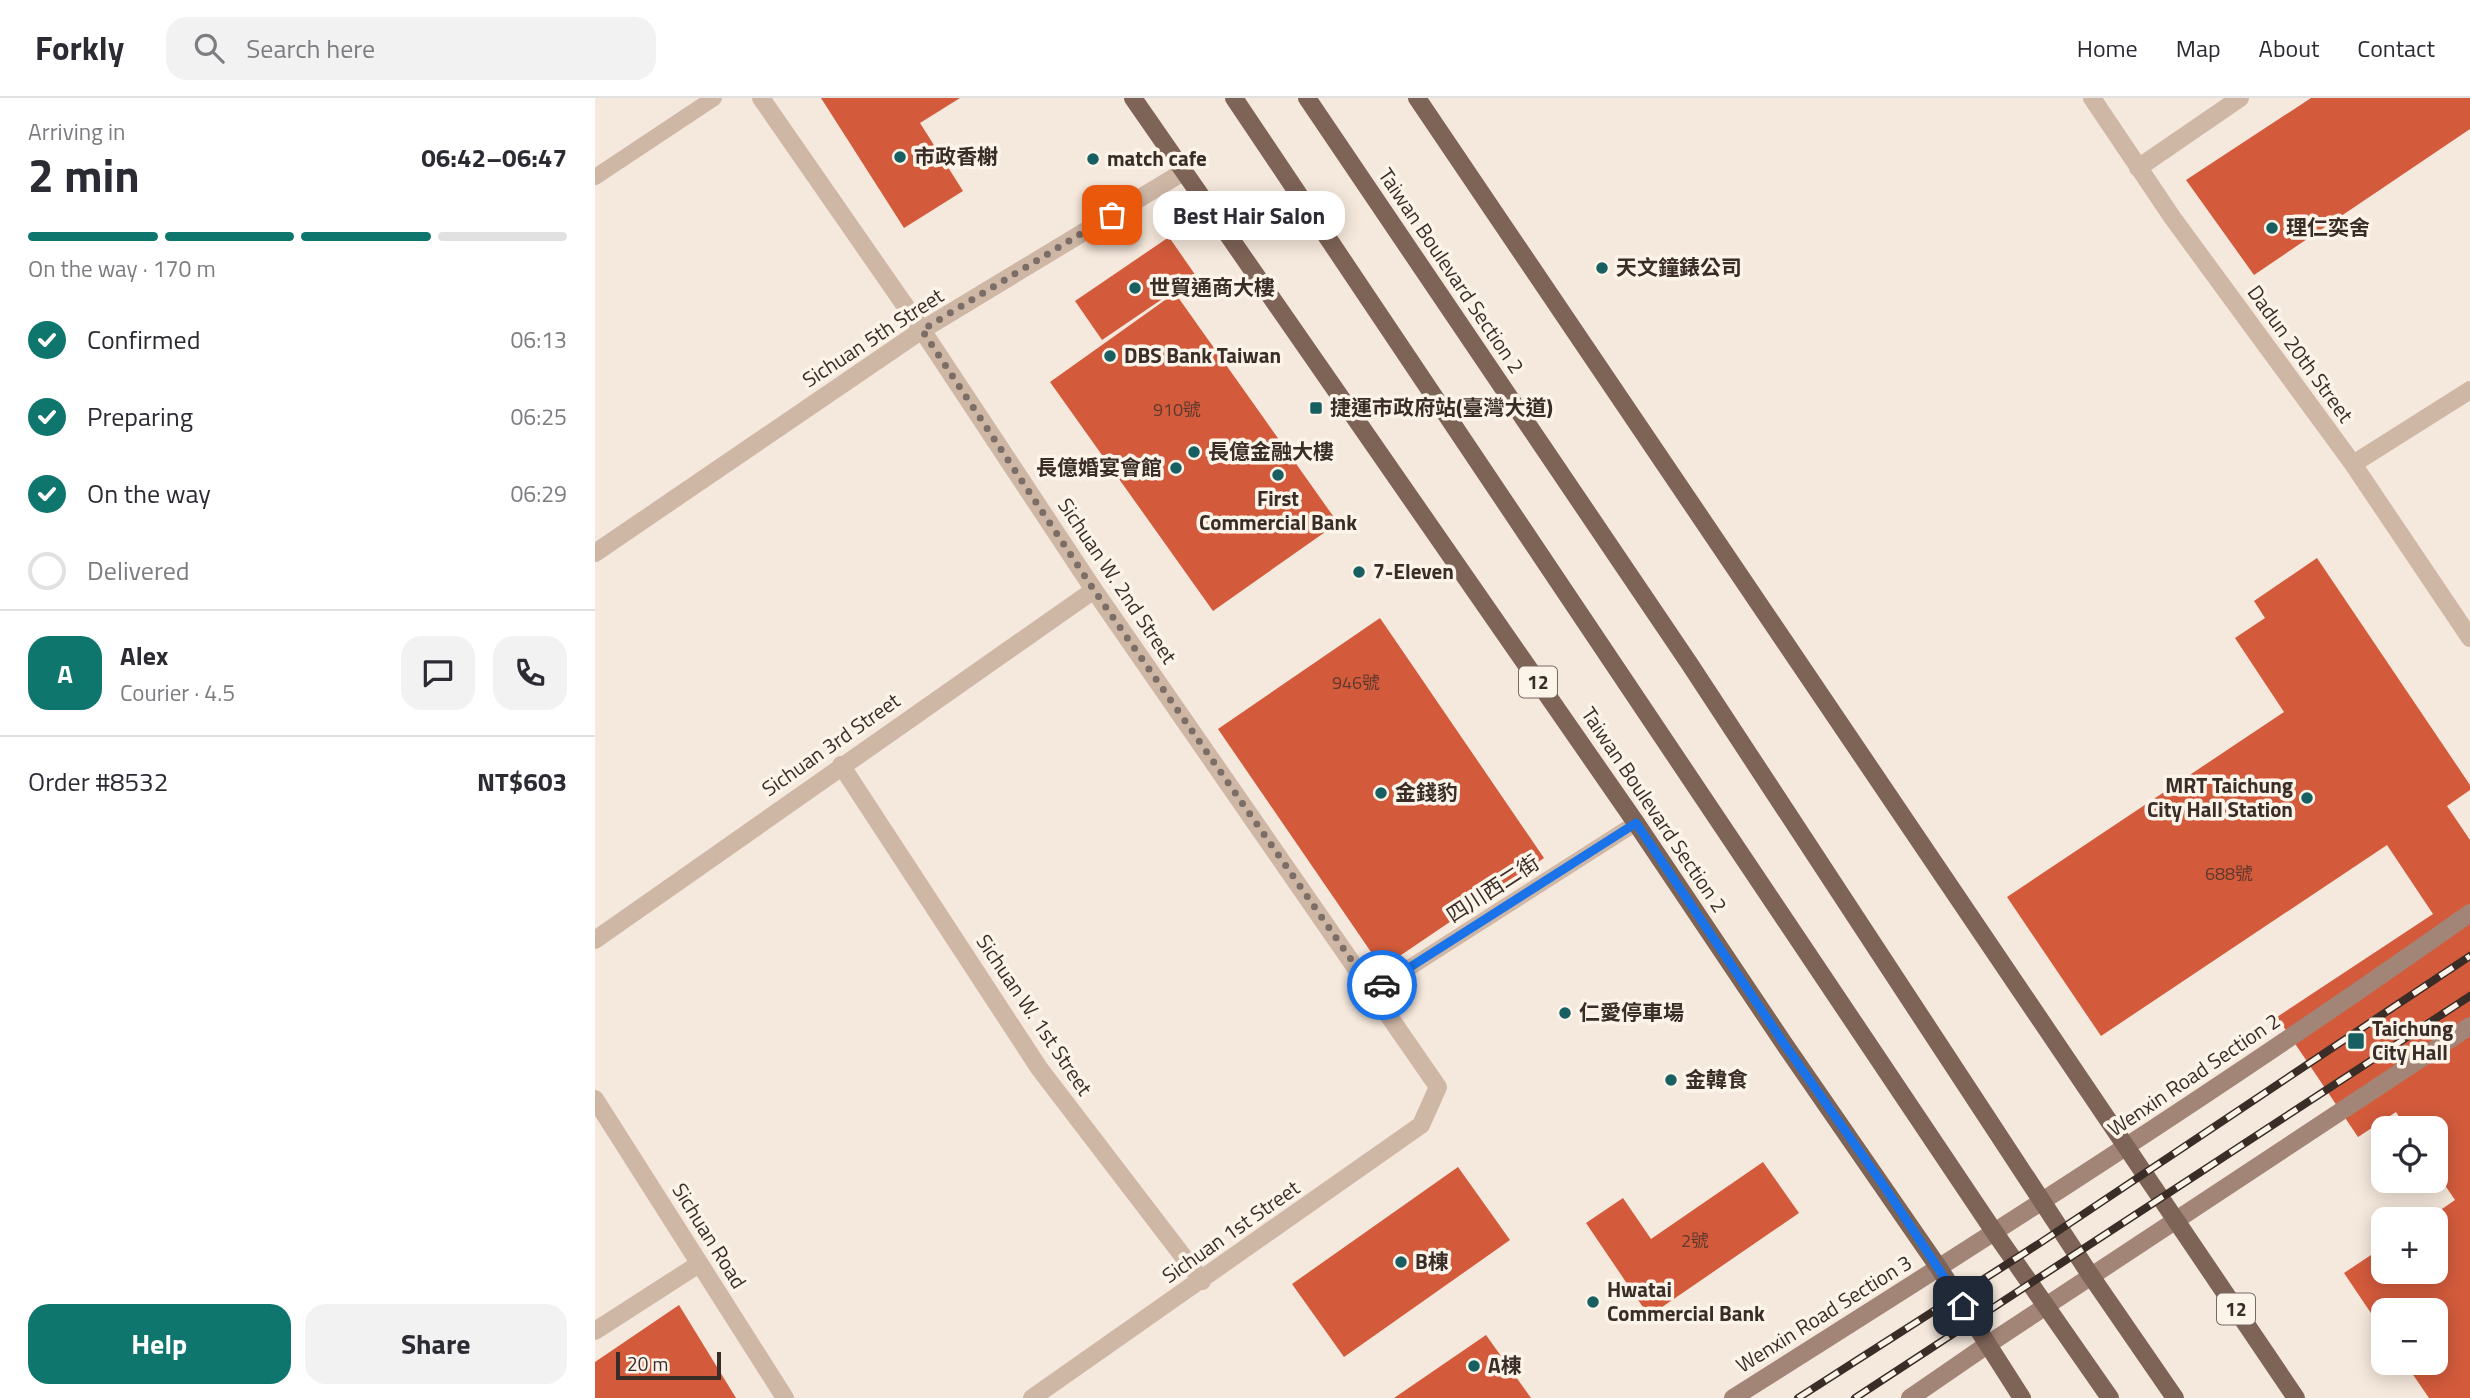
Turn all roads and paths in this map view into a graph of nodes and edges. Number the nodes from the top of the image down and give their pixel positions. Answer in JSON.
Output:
{"nodes":[{"id":1,"x":714,"y":98,"type":"edge"},
{"id":2,"x":761,"y":98,"type":"edge"},
{"id":3,"x":1133,"y":98,"type":"edge"},
{"id":4,"x":1234,"y":98,"type":"edge"},
{"id":5,"x":1307,"y":98,"type":"edge"},
{"id":6,"x":1417,"y":98,"type":"edge"},
{"id":7,"x":2092,"y":98,"type":"edge"},
{"id":8,"x":2240,"y":98,"type":"edge"},
{"id":9,"x":2138,"y":168,"type":"junction"},
{"id":10,"x":1183,"y":172,"type":"junction"},
{"id":11,"x":595,"y":177,"type":"edge"},
{"id":12,"x":922,"y":330,"type":"junction"},
{"id":13,"x":2470,"y":390,"type":"edge"},
{"id":14,"x":2353,"y":464,"type":"junction"},
{"id":15,"x":595,"y":553,"type":"edge"},
{"id":16,"x":1094,"y":590,"type":"junction"},
{"id":17,"x":2470,"y":638,"type":"edge"},
{"id":18,"x":841,"y":765,"type":"junction"},
{"id":19,"x":1636,"y":823,"type":"junction"},
{"id":20,"x":2470,"y":914,"type":"edge"},
{"id":21,"x":595,"y":940,"type":"edge"},
{"id":22,"x":1373,"y":991,"type":"junction"},
{"id":23,"x":2470,"y":1026,"type":"edge"},
{"id":24,"x":1438,"y":1087,"type":"joint"},
{"id":25,"x":595,"y":1098,"type":"edge"},
{"id":26,"x":2126,"y":1147,"type":"junction"},
{"id":27,"x":2043,"y":1202,"type":"junction"},
{"id":28,"x":2176,"y":1220,"type":"junction"},
{"id":29,"x":1995,"y":1233,"type":"junction"},
{"id":30,"x":699,"y":1264,"type":"junction"},
{"id":31,"x":1939,"y":1268,"type":"junction"},
{"id":32,"x":2091,"y":1276,"type":"junction"},
{"id":33,"x":1202,"y":1281,"type":"junction"},
{"id":34,"x":2046,"y":1306,"type":"junction"},
{"id":35,"x":595,"y":1331,"type":"edge"},
{"id":36,"x":1987,"y":1345,"type":"junction"},
{"id":37,"x":785,"y":1398,"type":"edge"},
{"id":38,"x":1032,"y":1398,"type":"edge"},
{"id":39,"x":1733,"y":1398,"type":"edge"},
{"id":40,"x":1910,"y":1398,"type":"edge"},
{"id":41,"x":2022,"y":1398,"type":"edge"},
{"id":42,"x":2110,"y":1398,"type":"edge"},
{"id":43,"x":2175,"y":1398,"type":"edge"},
{"id":44,"x":2296,"y":1398,"type":"edge"}],
"edges":[{"from":1,"to":11,"type":"lane"},
{"from":2,"to":12,"type":"street","name":"Sichuan W. 2nd Street"},
{"from":3,"to":10,"type":"main road","name":"Taiwan Boulevard Section 2","number":"12"},
{"from":4,"to":29,"type":"main road"},
{"from":5,"to":27,"type":"main road","name":"Taiwan Boulevard Section 2"},
{"from":6,"to":26,"type":"main road","number":"12"},
{"from":7,"to":9,"type":"street","name":"Dadun 20th Street"},
{"from":8,"to":9,"type":"street"},
{"from":9,"to":14,"type":"street","name":"Dadun 20th Street"},
{"from":10,"to":12,"type":"street","name":"Sichuan 5th Street"},
{"from":10,"to":19,"type":"main road","name":"Taiwan Boulevard Section 2","number":"12"},
{"from":12,"to":15,"type":"street","name":"Sichuan 5th Street"},
{"from":12,"to":16,"type":"street","name":"Sichuan W. 2nd Street"},
{"from":13,"to":14,"type":"street"},
{"from":14,"to":17,"type":"street","name":"Dadun 20th Street"},
{"from":16,"to":18,"type":"street","name":"Sichuan 3rd Street"},
{"from":16,"to":22,"type":"street","name":"Sichuan W. 2nd Street"},
{"from":18,"to":21,"type":"street","name":"Sichuan 3rd Street"},
{"from":18,"to":33,"type":"street","name":"Sichuan W. 1st Street"},
{"from":19,"to":22,"type":"lane","name":"四川西二街"},
{"from":19,"to":31,"type":"main road","name":"Taiwan Boulevard Section 2","number":"12"},
{"from":20,"to":26,"type":"main road","name":"Wenxin Road Section 2"},
{"from":22,"to":24,"type":"street","name":"Sichuan W. 2nd Street"},
{"from":23,"to":28,"type":"main road"},
{"from":24,"to":33,"type":"street","name":"Sichuan 1st Street"},
{"from":25,"to":30,"type":"street","name":"Sichuan Road"},
{"from":26,"to":27,"type":"main road","name":"Wenxin Road Section 2"},
{"from":26,"to":28,"type":"main road","number":"12"},
{"from":27,"to":29,"type":"main road","name":"Wenxin Road Section 2"},
{"from":27,"to":32,"type":"main road","name":"Taiwan Boulevard Section 2"},
{"from":28,"to":32,"type":"main road"},
{"from":28,"to":44,"type":"main road","number":"12"},
{"from":29,"to":31,"type":"main road","name":"Wenxin Road Section 2"},
{"from":29,"to":34,"type":"main road"},
{"from":30,"to":35,"type":"street"},
{"from":30,"to":37,"type":"street","name":"Sichuan Road"},
{"from":31,"to":36,"type":"main road","name":"Taiwan Boulevard Section 2","number":"12"},
{"from":31,"to":39,"type":"main road","name":"Wenxin Road Section 3"},
{"from":32,"to":34,"type":"main road"},
{"from":32,"to":43,"type":"main road","name":"Taiwan Boulevard Section 2"},
{"from":33,"to":38,"type":"street","name":"Sichuan 1st Street"},
{"from":34,"to":36,"type":"main road"},
{"from":34,"to":42,"type":"main road"},
{"from":36,"to":40,"type":"main road"},
{"from":36,"to":41,"type":"main road","number":"12"}]}
